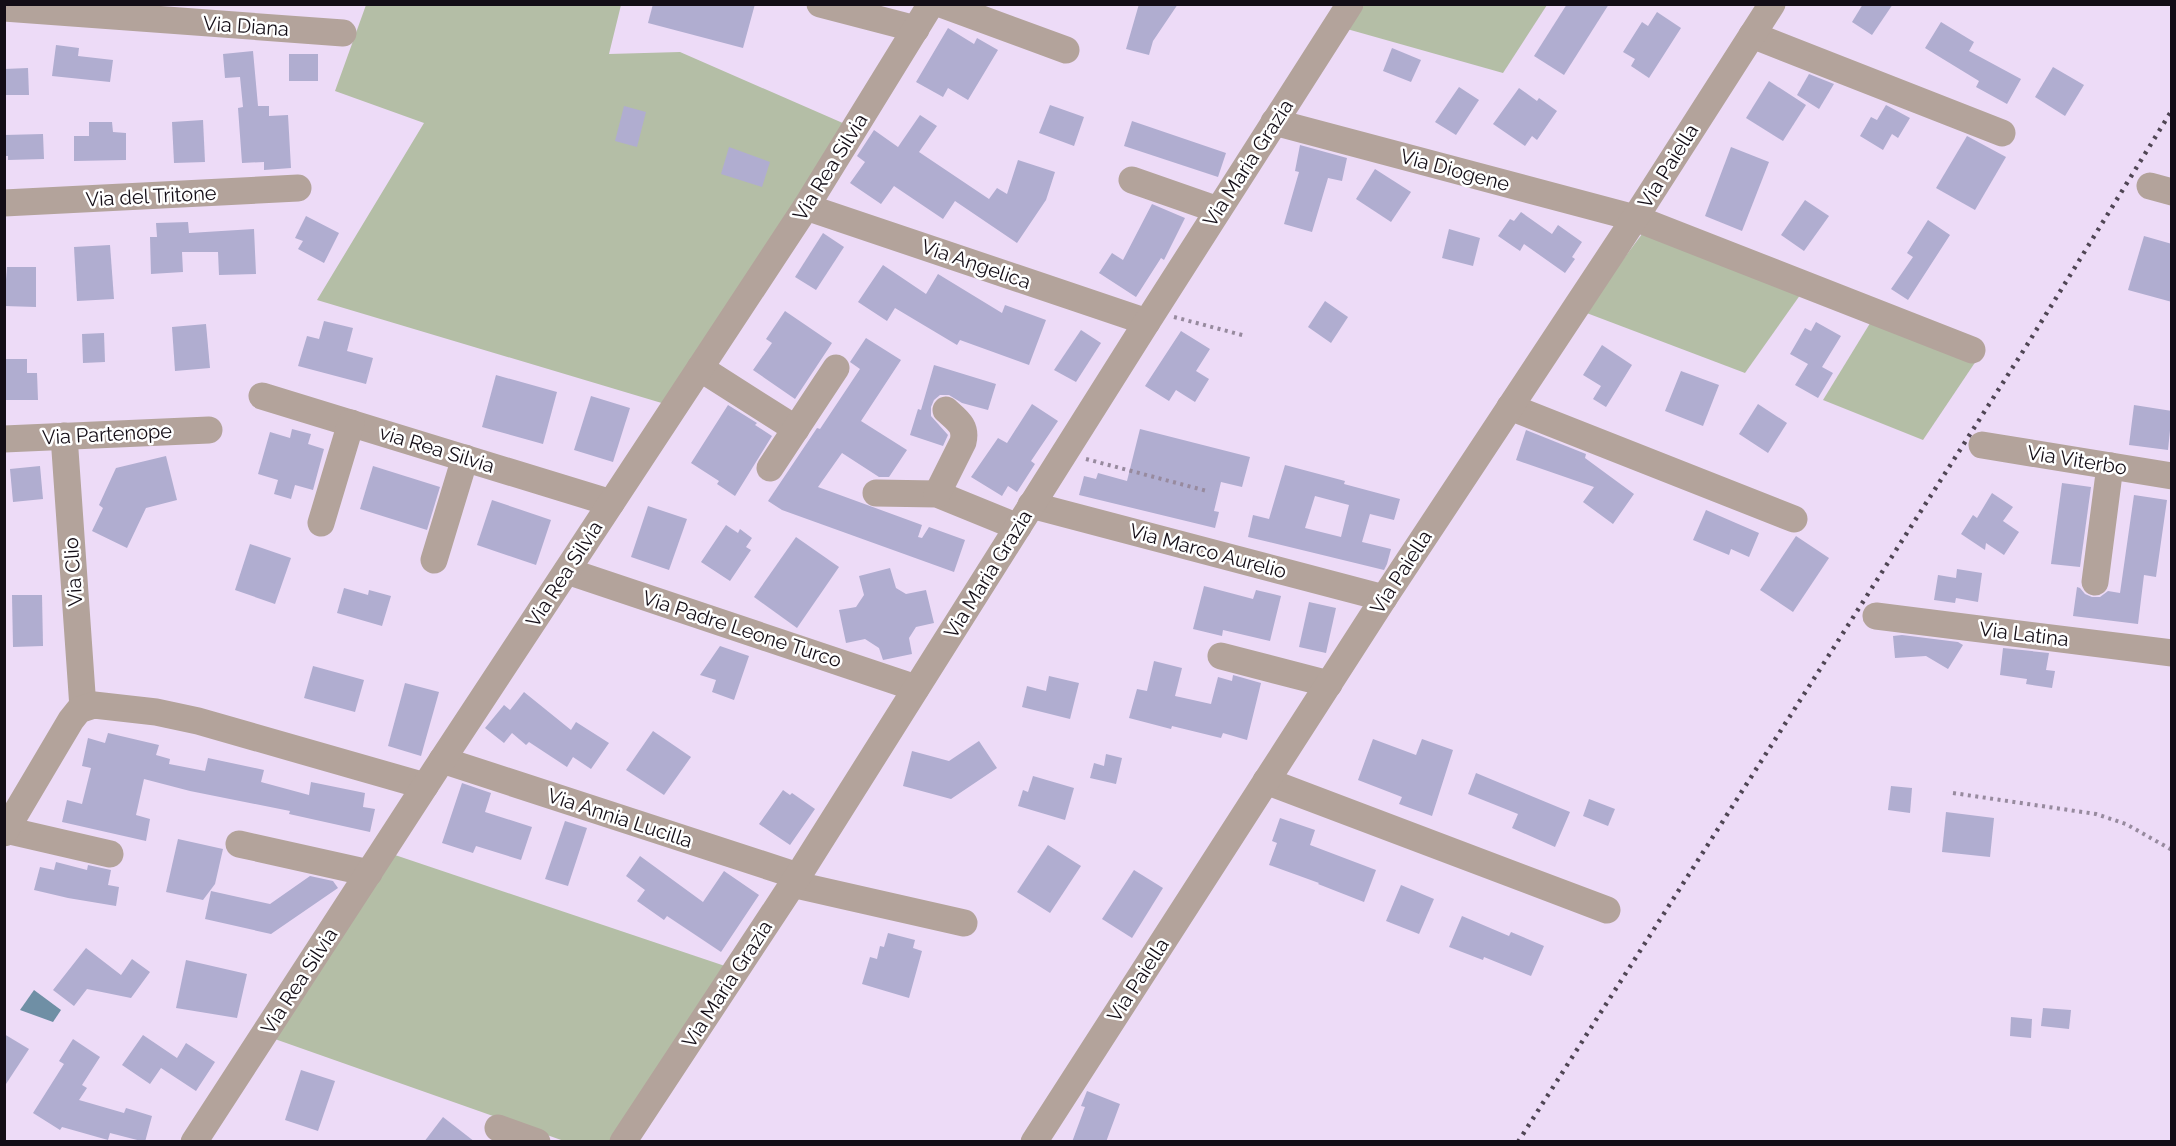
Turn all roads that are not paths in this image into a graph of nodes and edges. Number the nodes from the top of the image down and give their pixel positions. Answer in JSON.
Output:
{"nodes":[{"id":1,"x":820,"y":4,"type":"edge"},
{"id":2,"x":931,"y":4,"type":"edge"},
{"id":3,"x":941,"y":4,"type":"edge"},
{"id":4,"x":1350,"y":4,"type":"edge"},
{"id":5,"x":1772,"y":4,"type":"edge"},
{"id":6,"x":4,"y":8,"type":"edge"},
{"id":7,"x":916,"y":29,"type":"junction"},
{"id":8,"x":343,"y":33,"type":"dead end"},
{"id":9,"x":1752,"y":35,"type":"junction"},
{"id":10,"x":1066,"y":50,"type":"dead end"},
{"id":11,"x":1274,"y":122,"type":"junction"},
{"id":12,"x":2002,"y":133,"type":"dead end"},
{"id":13,"x":1132,"y":180,"type":"dead end"},
{"id":14,"x":298,"y":188,"type":"dead end"},
{"id":15,"x":4,"y":203,"type":"edge"},
{"id":16,"x":806,"y":207,"type":"junction"},
{"id":17,"x":1218,"y":210,"type":"junction"},
{"id":18,"x":1635,"y":218,"type":"junction"},
{"id":19,"x":1150,"y":317,"type":"junction"},
{"id":20,"x":1972,"y":350,"type":"dead end"},
{"id":21,"x":700,"y":368,"type":"junction"},
{"id":22,"x":836,"y":368,"type":"dead end"},
{"id":23,"x":262,"y":396,"type":"dead end"},
{"id":24,"x":1510,"y":407,"type":"junction"},
{"id":25,"x":946,"y":410,"type":"dead end"},
{"id":26,"x":351,"y":423,"type":"junction"},
{"id":27,"x":796,"y":429,"type":"junction"},
{"id":28,"x":209,"y":430,"type":"dead end"},
{"id":29,"x":64,"y":436,"type":"junction"},
{"id":30,"x":4,"y":439,"type":"edge"},
{"id":31,"x":1982,"y":444,"type":"dead end"},
{"id":32,"x":465,"y":458,"type":"junction"},
{"id":33,"x":2110,"y":466,"type":"junction"},
{"id":34,"x":770,"y":468,"type":"dead end"},
{"id":35,"x":2172,"y":476,"type":"edge"},
{"id":36,"x":876,"y":493,"type":"dead end"},
{"id":37,"x":937,"y":494,"type":"junction"},
{"id":38,"x":611,"y":503,"type":"junction"},
{"id":39,"x":1024,"y":516,"type":"junction"},
{"id":40,"x":1794,"y":519,"type":"dead end"},
{"id":41,"x":321,"y":523,"type":"dead end"},
{"id":42,"x":434,"y":560,"type":"dead end"},
{"id":43,"x":567,"y":571,"type":"junction"},
{"id":44,"x":2095,"y":582,"type":"dead end"},
{"id":45,"x":1384,"y":598,"type":"junction"},
{"id":46,"x":1876,"y":616,"type":"dead end"},
{"id":47,"x":2172,"y":653,"type":"edge"},
{"id":48,"x":1221,"y":656,"type":"dead end"},
{"id":49,"x":1329,"y":684,"type":"junction"},
{"id":50,"x":916,"y":688,"type":"junction"},
{"id":51,"x":83,"y":708,"type":"junction"},
{"id":52,"x":442,"y":760,"type":"junction"},
{"id":53,"x":1266,"y":782,"type":"junction"},
{"id":54,"x":425,"y":786,"type":"junction"},
{"id":55,"x":5,"y":831,"type":"edge"},
{"id":56,"x":239,"y":844,"type":"dead end"},
{"id":57,"x":110,"y":854,"type":"dead end"},
{"id":58,"x":369,"y":873,"type":"junction"},
{"id":59,"x":795,"y":880,"type":"junction"},
{"id":60,"x":1607,"y":910,"type":"dead end"},
{"id":61,"x":964,"y":923,"type":"dead end"},
{"id":62,"x":498,"y":1128,"type":"dead end"},
{"id":63,"x":194,"y":1142,"type":"edge"},
{"id":64,"x":537,"y":1142,"type":"edge"},
{"id":65,"x":623,"y":1142,"type":"edge"},
{"id":66,"x":1034,"y":1142,"type":"edge"}],
"edges":[{"from":1,"to":7,"type":"street"},
{"from":2,"to":7,"type":"street","name":"Via Rea Silvia"},
{"from":3,"to":10,"type":"street"},
{"from":4,"to":11,"type":"street","name":"Via Maria Grazia"},
{"from":5,"to":9,"type":"street","name":"Via Paiella"},
{"from":6,"to":8,"type":"street","name":"Via Diana"},
{"from":7,"to":16,"type":"street","name":"Via Rea Silvia"},
{"from":9,"to":12,"type":"street"},
{"from":9,"to":18,"type":"street","name":"Via Paiella"},
{"from":11,"to":17,"type":"street","name":"Via Maria Grazia"},
{"from":11,"to":18,"type":"street","name":"Via Diogene"},
{"from":13,"to":17,"type":"street"},
{"from":14,"to":15,"type":"street","name":"Via del Tritone"},
{"from":16,"to":19,"type":"street","name":"Via Angelica"},
{"from":16,"to":21,"type":"street","name":"Via Rea Silvia"},
{"from":17,"to":19,"type":"street","name":"Via Maria Grazia"},
{"from":18,"to":20,"type":"street","name":"Via Diogene"},
{"from":18,"to":24,"type":"street","name":"Via Paiella"},
{"from":19,"to":39,"type":"street","name":"Via Maria Grazia"},
{"from":21,"to":27,"type":"street"},
{"from":21,"to":38,"type":"street","name":"Via Rea Silvia"},
{"from":22,"to":27,"type":"street"},
{"from":23,"to":26,"type":"street","name":"via Rea Silvia"},
{"from":24,"to":40,"type":"street"},
{"from":24,"to":45,"type":"street","name":"Via Paiella"},
{"from":25,"to":37,"type":"street"},
{"from":26,"to":32,"type":"street","name":"via Rea Silvia"},
{"from":26,"to":41,"type":"street"},
{"from":27,"to":34,"type":"street"},
{"from":28,"to":29,"type":"street","name":"Via Partenope"},
{"from":29,"to":30,"type":"street","name":"Via Partenope"},
{"from":29,"to":51,"type":"street","name":"Via Clio"},
{"from":31,"to":33,"type":"street","name":"Via Viterbo"},
{"from":32,"to":38,"type":"street","name":"via Rea Silvia"},
{"from":32,"to":42,"type":"street"},
{"from":33,"to":35,"type":"street","name":"Via Viterbo"},
{"from":33,"to":44,"type":"street"},
{"from":36,"to":37,"type":"street"},
{"from":37,"to":39,"type":"street","name":"Via Marco Aurelio"},
{"from":38,"to":43,"type":"street","name":"Via Rea Silvia"},
{"from":39,"to":45,"type":"street","name":"Via Marco Aurelio"},
{"from":39,"to":50,"type":"street","name":"Via Maria Grazia"},
{"from":43,"to":50,"type":"street","name":"Via Padre Leone Turco"},
{"from":43,"to":52,"type":"street","name":"Via Rea Silvia"},
{"from":45,"to":49,"type":"street","name":"Via Paiella"},
{"from":46,"to":47,"type":"street","name":"Via Latina"},
{"from":48,"to":49,"type":"street"},
{"from":49,"to":53,"type":"street","name":"Via Paiella"},
{"from":50,"to":59,"type":"street","name":"Via Maria Grazia"},
{"from":51,"to":54,"type":"street"},
{"from":51,"to":55,"type":"street"},
{"from":52,"to":54,"type":"street","name":"Via Rea Silvia"},
{"from":52,"to":59,"type":"street","name":"Via Annia Lucilla"},
{"from":53,"to":60,"type":"street"},
{"from":53,"to":66,"type":"street","name":"Via Paiella"},
{"from":54,"to":58,"type":"street","name":"Via Rea Silvia"},
{"from":55,"to":57,"type":"street"},
{"from":56,"to":58,"type":"street"},
{"from":58,"to":63,"type":"street","name":"Via Rea Silvia"},
{"from":59,"to":61,"type":"street","name":"Via Annia Lucilla"},
{"from":59,"to":65,"type":"street","name":"Via Maria Grazia"},
{"from":62,"to":64,"type":"street"}]}
